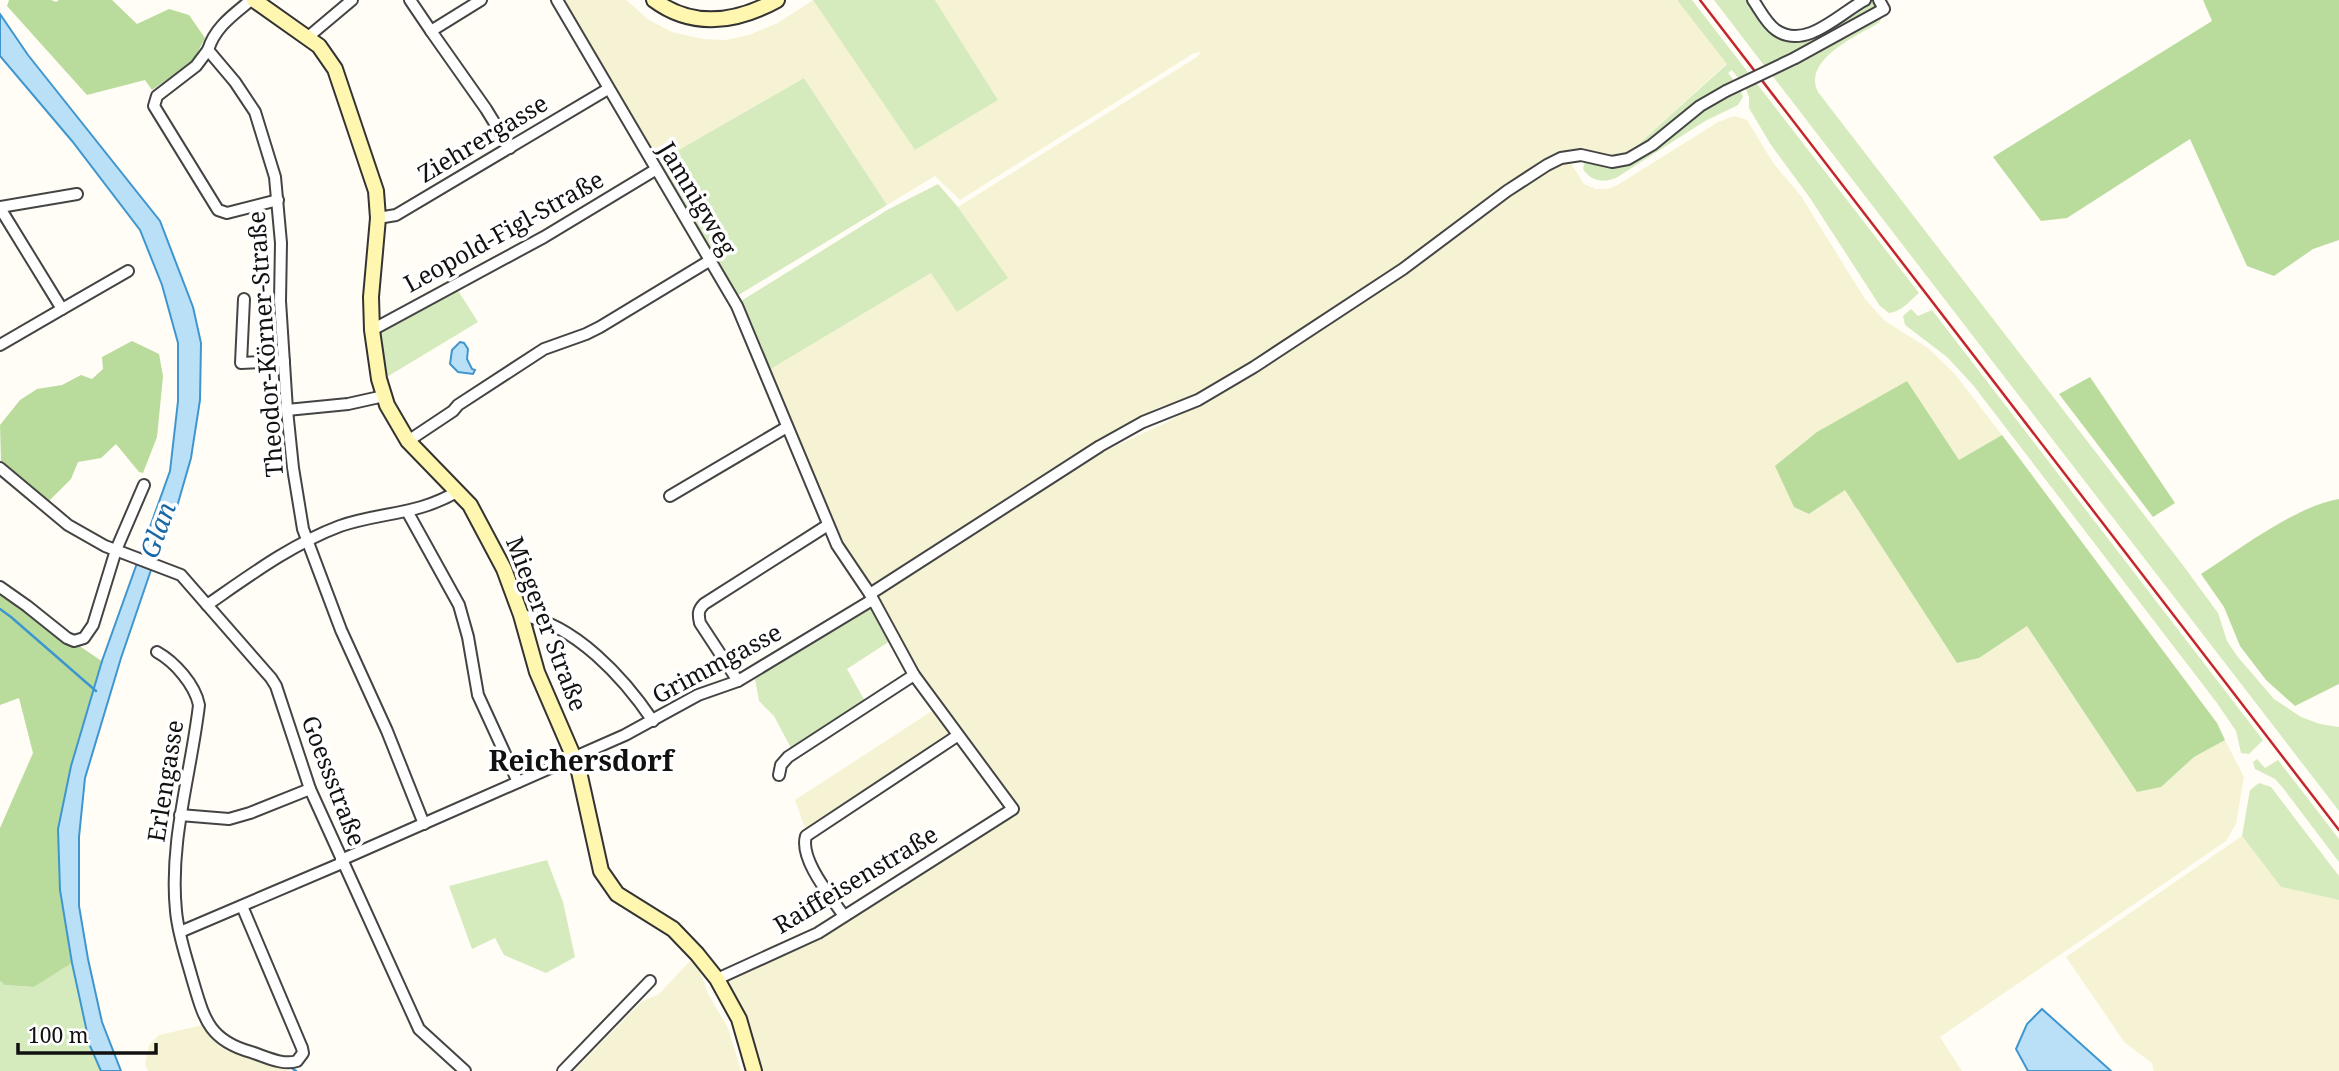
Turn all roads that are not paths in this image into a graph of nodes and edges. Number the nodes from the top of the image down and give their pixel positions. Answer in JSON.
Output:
{"nodes":[{"id":1,"x":252,"y":0,"type":"edge"},
{"id":2,"x":352,"y":0,"type":"edge"},
{"id":3,"x":410,"y":0,"type":"edge"},
{"id":4,"x":481,"y":0,"type":"edge"},
{"id":5,"x":557,"y":0,"type":"edge"},
{"id":6,"x":654,"y":0,"type":"edge"},
{"id":7,"x":777,"y":0,"type":"edge"},
{"id":8,"x":1753,"y":0,"type":"edge"},
{"id":9,"x":1865,"y":0,"type":"edge"},
{"id":10,"x":1882,"y":5,"type":"edge"},
{"id":11,"x":431,"y":31,"type":"junction"},
{"id":12,"x":309,"y":37,"type":"junction"},
{"id":13,"x":208,"y":50,"type":"junction"},
{"id":14,"x":608,"y":89,"type":"junction"},
{"id":15,"x":510,"y":148,"type":"junction"},
{"id":16,"x":655,"y":170,"type":"junction"},
{"id":17,"x":77,"y":194,"type":"dead end"},
{"id":18,"x":278,"y":200,"type":"junction"},
{"id":19,"x":0,"y":207,"type":"edge"},
{"id":20,"x":378,"y":218,"type":"junction"},
{"id":21,"x":709,"y":261,"type":"junction"},
{"id":22,"x":128,"y":271,"type":"dead end"},
{"id":23,"x":244,"y":299,"type":"dead end"},
{"id":24,"x":62,"y":309,"type":"junction"},
{"id":25,"x":372,"y":330,"type":"junction"},
{"id":26,"x":0,"y":345,"type":"edge"},
{"id":27,"x":284,"y":361,"type":"junction"},
{"id":28,"x":384,"y":396,"type":"junction"},
{"id":29,"x":287,"y":410,"type":"junction"},
{"id":30,"x":787,"y":427,"type":"junction"},
{"id":31,"x":408,"y":442,"type":"junction"},
{"id":32,"x":0,"y":468,"type":"edge"},
{"id":33,"x":144,"y":485,"type":"dead end"},
{"id":34,"x":458,"y":491,"type":"junction"},
{"id":35,"x":670,"y":496,"type":"dead end"},
{"id":36,"x":407,"y":511,"type":"junction"},
{"id":37,"x":828,"y":525,"type":"junction"},
{"id":38,"x":307,"y":541,"type":"junction"},
{"id":39,"x":116,"y":550,"type":"junction"},
{"id":40,"x":0,"y":587,"type":"edge"},
{"id":41,"x":871,"y":597,"type":"junction"},
{"id":42,"x":207,"y":605,"type":"junction"},
{"id":43,"x":521,"y":615,"type":"junction"},
{"id":44,"x":157,"y":652,"type":"dead end"},
{"id":45,"x":914,"y":675,"type":"junction"},
{"id":46,"x":738,"y":681,"type":"junction"},
{"id":47,"x":653,"y":722,"type":"junction"},
{"id":48,"x":957,"y":736,"type":"junction"},
{"id":49,"x":575,"y":756,"type":"junction"},
{"id":50,"x":779,"y":775,"type":"dead end"},
{"id":51,"x":518,"y":782,"type":"junction"},
{"id":52,"x":310,"y":789,"type":"junction"},
{"id":53,"x":1013,"y":809,"type":"joint"},
{"id":54,"x":180,"y":815,"type":"junction"},
{"id":55,"x":424,"y":824,"type":"junction"},
{"id":56,"x":341,"y":861,"type":"junction"},
{"id":57,"x":242,"y":906,"type":"junction"},
{"id":58,"x":844,"y":916,"type":"junction"},
{"id":59,"x":180,"y":932,"type":"junction"},
{"id":60,"x":717,"y":979,"type":"junction"},
{"id":61,"x":650,"y":981,"type":"dead end"},
{"id":62,"x":465,"y":1071,"type":"edge"},
{"id":63,"x":563,"y":1071,"type":"edge"},
{"id":64,"x":754,"y":1071,"type":"edge"}],
"edges":[{"from":1,"to":12,"type":"main road","name":"Miegerer Straße"},
{"from":1,"to":13,"type":"street"},
{"from":2,"to":12,"type":"street"},
{"from":3,"to":11,"type":"street"},
{"from":4,"to":11,"type":"street"},
{"from":5,"to":14,"type":"street","name":"Jamnigweg"},
{"from":6,"to":7,"type":"main road"},
{"from":8,"to":9,"type":"street"},
{"from":10,"to":41,"type":"street","name":"Grimmgasse","bridge":true},
{"from":11,"to":15,"type":"street"},
{"from":12,"to":20,"type":"main road","name":"Miegerer Straße"},
{"from":13,"to":18,"type":"street","name":"Theodor-Körner-Straße"},
{"from":13,"to":18,"type":"street"},
{"from":14,"to":15,"type":"street","name":"Ziehrergasse"},
{"from":14,"to":16,"type":"street","name":"Jamnigweg"},
{"from":15,"to":20,"type":"street","name":"Ziehrergasse"},
{"from":16,"to":21,"type":"street","name":"Jamnigweg"},
{"from":16,"to":25,"type":"street","name":"Leopold-Figl-Straße"},
{"from":17,"to":19,"type":"street"},
{"from":18,"to":27,"type":"street","name":"Theodor-Körner-Straße"},
{"from":19,"to":24,"type":"street"},
{"from":20,"to":25,"type":"main road","name":"Miegerer Straße"},
{"from":21,"to":30,"type":"street","name":"Jamnigweg"},
{"from":21,"to":31,"type":"street"},
{"from":22,"to":24,"type":"street"},
{"from":23,"to":27,"type":"street"},
{"from":24,"to":26,"type":"street"},
{"from":25,"to":28,"type":"main road","name":"Miegerer Straße"},
{"from":27,"to":29,"type":"street","name":"Theodor-Körner-Straße"},
{"from":28,"to":29,"type":"street"},
{"from":28,"to":31,"type":"main road","name":"Miegerer Straße"},
{"from":29,"to":38,"type":"street","name":"Theodor-Körner-Straße"},
{"from":30,"to":35,"type":"street"},
{"from":30,"to":37,"type":"street","name":"Jamnigweg"},
{"from":31,"to":34,"type":"main road","name":"Miegerer Straße"},
{"from":32,"to":39,"type":"street","name":"Goessstraße"},
{"from":33,"to":39,"type":"street"},
{"from":34,"to":36,"type":"street"},
{"from":34,"to":43,"type":"main road","name":"Miegerer Straße"},
{"from":36,"to":38,"type":"street"},
{"from":36,"to":51,"type":"street"},
{"from":37,"to":41,"type":"street","name":"Jamnigweg"},
{"from":37,"to":46,"type":"street"},
{"from":38,"to":42,"type":"street"},
{"from":38,"to":55,"type":"street","name":"Theodor-Körner-Straße"},
{"from":39,"to":40,"type":"street"},
{"from":39,"to":42,"type":"street","name":"Goessstraße"},
{"from":41,"to":45,"type":"street","name":"Jamnigweg"},
{"from":41,"to":46,"type":"street","name":"Grimmgasse"},
{"from":42,"to":52,"type":"street","name":"Goessstraße"},
{"from":43,"to":47,"type":"street"},
{"from":43,"to":49,"type":"main road","name":"Miegerer Straße"},
{"from":44,"to":54,"type":"street","name":"Erlengasse"},
{"from":45,"to":48,"type":"street","name":"Jamnigweg"},
{"from":45,"to":50,"type":"street"},
{"from":46,"to":47,"type":"street","name":"Grimmgasse"},
{"from":47,"to":49,"type":"street","name":"Grimmgasse"},
{"from":48,"to":53,"type":"street","name":"Jamnigweg"},
{"from":48,"to":58,"type":"street"},
{"from":49,"to":51,"type":"street","name":"Grimmgasse"},
{"from":49,"to":60,"type":"main road","name":"Miegerer Straße"},
{"from":51,"to":55,"type":"street","name":"Grimmgasse"},
{"from":52,"to":54,"type":"street"},
{"from":52,"to":56,"type":"street","name":"Goessstraße"},
{"from":53,"to":58,"type":"street","name":"Raiffeisenstraße"},
{"from":54,"to":59,"type":"street","name":"Erlengasse"},
{"from":55,"to":56,"type":"street","name":"Grimmgasse"},
{"from":56,"to":57,"type":"street","name":"Grimmgasse"},
{"from":56,"to":62,"type":"street","name":"Goessstraße"},
{"from":57,"to":59,"type":"street","name":"Grimmgasse"},
{"from":57,"to":59,"type":"street","name":"Erlengasse"},
{"from":58,"to":60,"type":"street","name":"Raiffeisenstraße"},
{"from":60,"to":64,"type":"main road","name":"Miegerer Straße"},
{"from":61,"to":63,"type":"street"}]}
